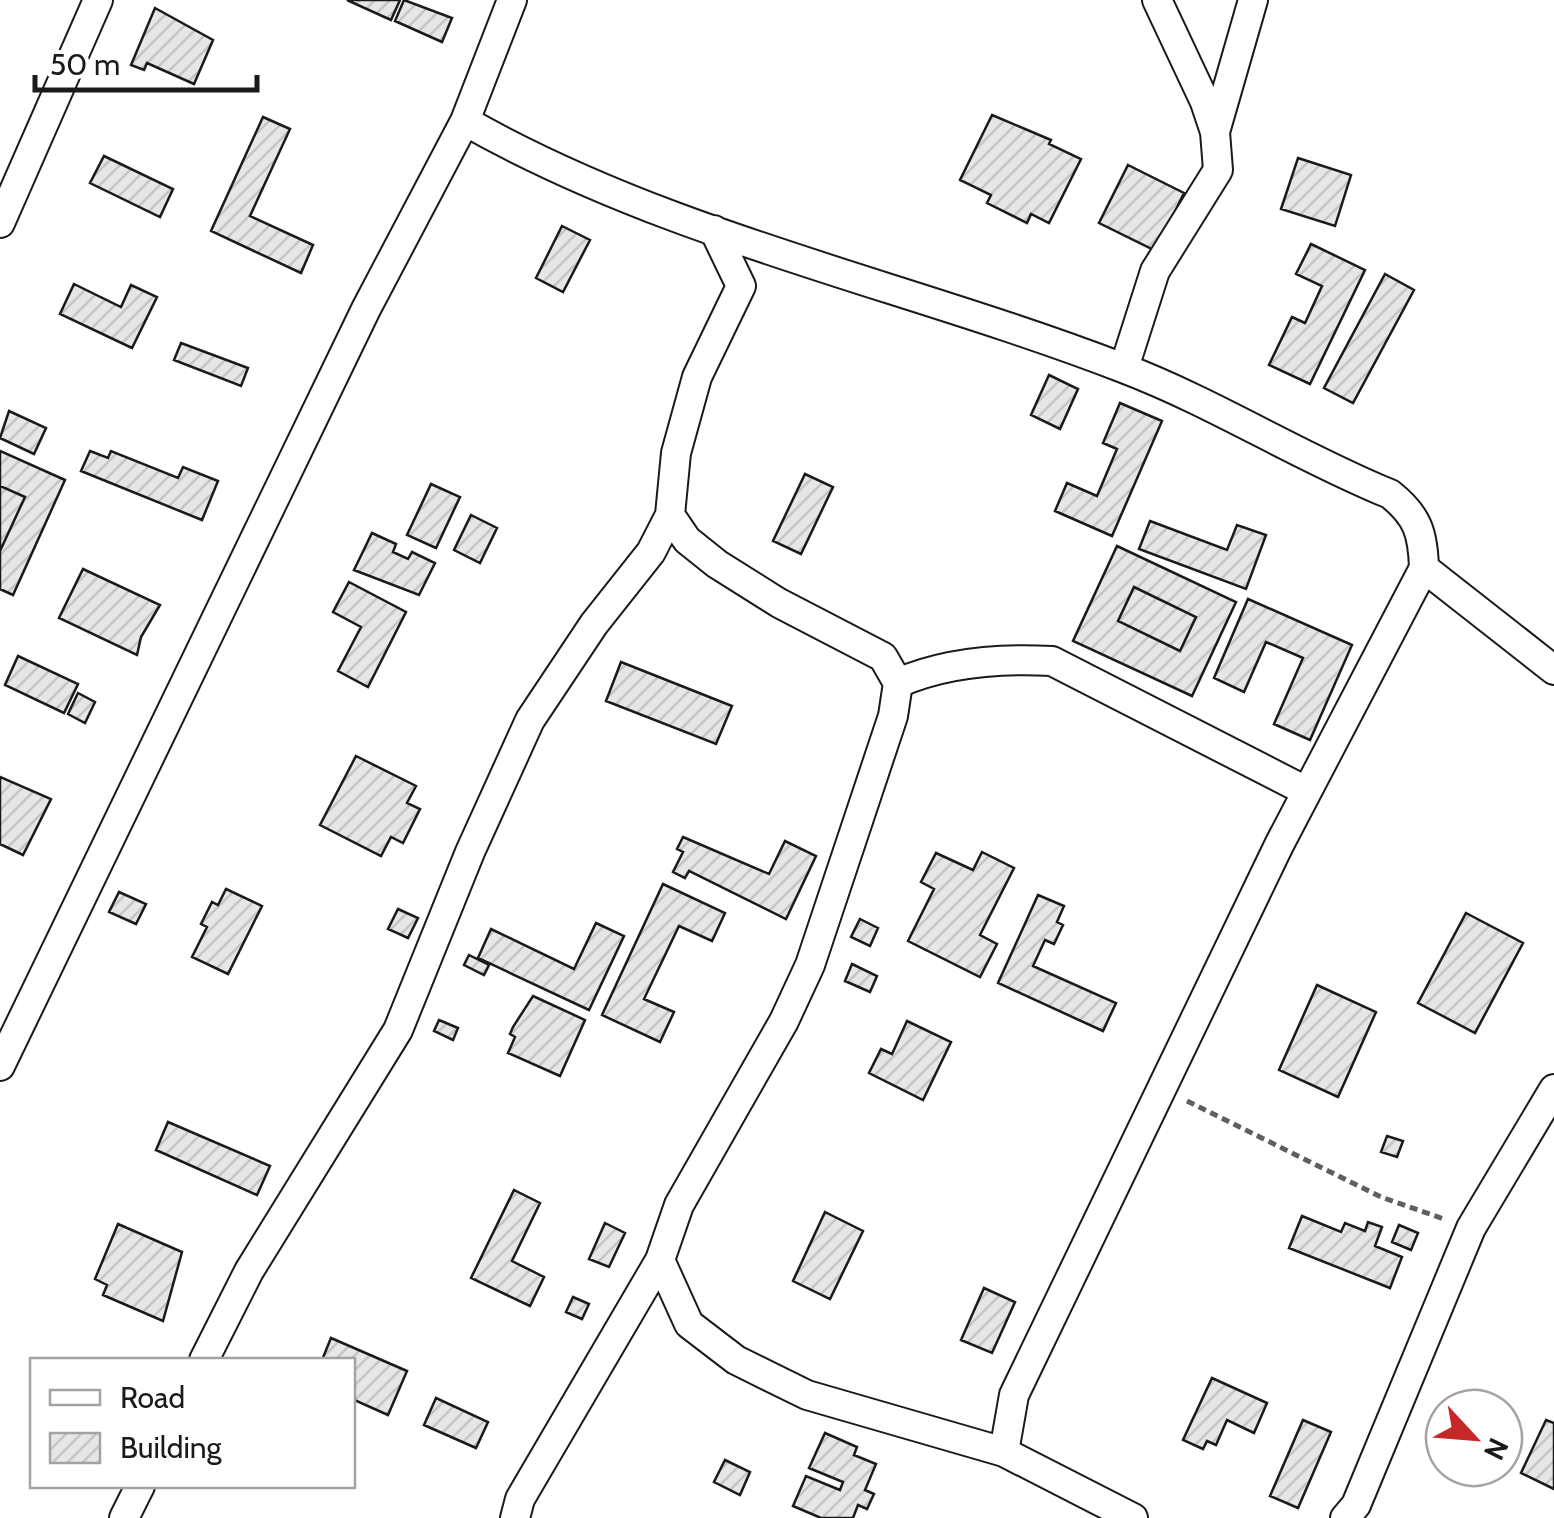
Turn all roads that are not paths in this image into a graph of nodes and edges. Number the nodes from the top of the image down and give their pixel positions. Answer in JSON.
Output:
{"nodes":[{"id":1,"x":98,"y":0,"type":"edge"},
{"id":2,"x":512,"y":0,"type":"edge"},
{"id":3,"x":1157,"y":0,"type":"edge"},
{"id":4,"x":1252,"y":0,"type":"edge"},
{"id":5,"x":465,"y":121,"type":"junction"},
{"id":6,"x":1215,"y":132,"type":"junction"},
{"id":7,"x":0,"y":224,"type":"edge"},
{"id":8,"x":714,"y":230,"type":"junction"},
{"id":9,"x":1124,"y":368,"type":"junction"},
{"id":10,"x":670,"y":515,"type":"junction"},
{"id":11,"x":1424,"y":568,"type":"junction"},
{"id":12,"x":1554,"y":670,"type":"edge"},
{"id":13,"x":898,"y":684,"type":"junction"},
{"id":14,"x":1306,"y":791,"type":"junction"},
{"id":15,"x":0,"y":1066,"type":"edge"},
{"id":16,"x":1554,"y":1088,"type":"edge"},
{"id":17,"x":660,"y":1260,"type":"junction"},
{"id":18,"x":205,"y":1358,"type":"edge"},
{"id":19,"x":1004,"y":1452,"type":"junction"},
{"id":20,"x":139,"y":1488,"type":"edge"},
{"id":21,"x":124,"y":1518,"type":"edge"},
{"id":22,"x":515,"y":1518,"type":"edge"},
{"id":23,"x":1133,"y":1518,"type":"edge"},
{"id":24,"x":1345,"y":1518,"type":"edge"}],
"edges":[{"from":1,"to":7,"type":"street"},
{"from":2,"to":5,"type":"street"},
{"from":3,"to":6,"type":"street"},
{"from":4,"to":6,"type":"street"},
{"from":5,"to":8,"type":"street"},
{"from":5,"to":15,"type":"street"},
{"from":6,"to":9,"type":"street"},
{"from":8,"to":9,"type":"street"},
{"from":8,"to":10,"type":"street"},
{"from":9,"to":11,"type":"street"},
{"from":10,"to":13,"type":"street"},
{"from":10,"to":18,"type":"street"},
{"from":11,"to":12,"type":"street"},
{"from":11,"to":14,"type":"street"},
{"from":13,"to":14,"type":"street"},
{"from":13,"to":17,"type":"street"},
{"from":14,"to":19,"type":"street"},
{"from":16,"to":24,"type":"street"},
{"from":17,"to":19,"type":"street"},
{"from":17,"to":22,"type":"street"},
{"from":19,"to":23,"type":"street"},
{"from":20,"to":21,"type":"street"}]}
